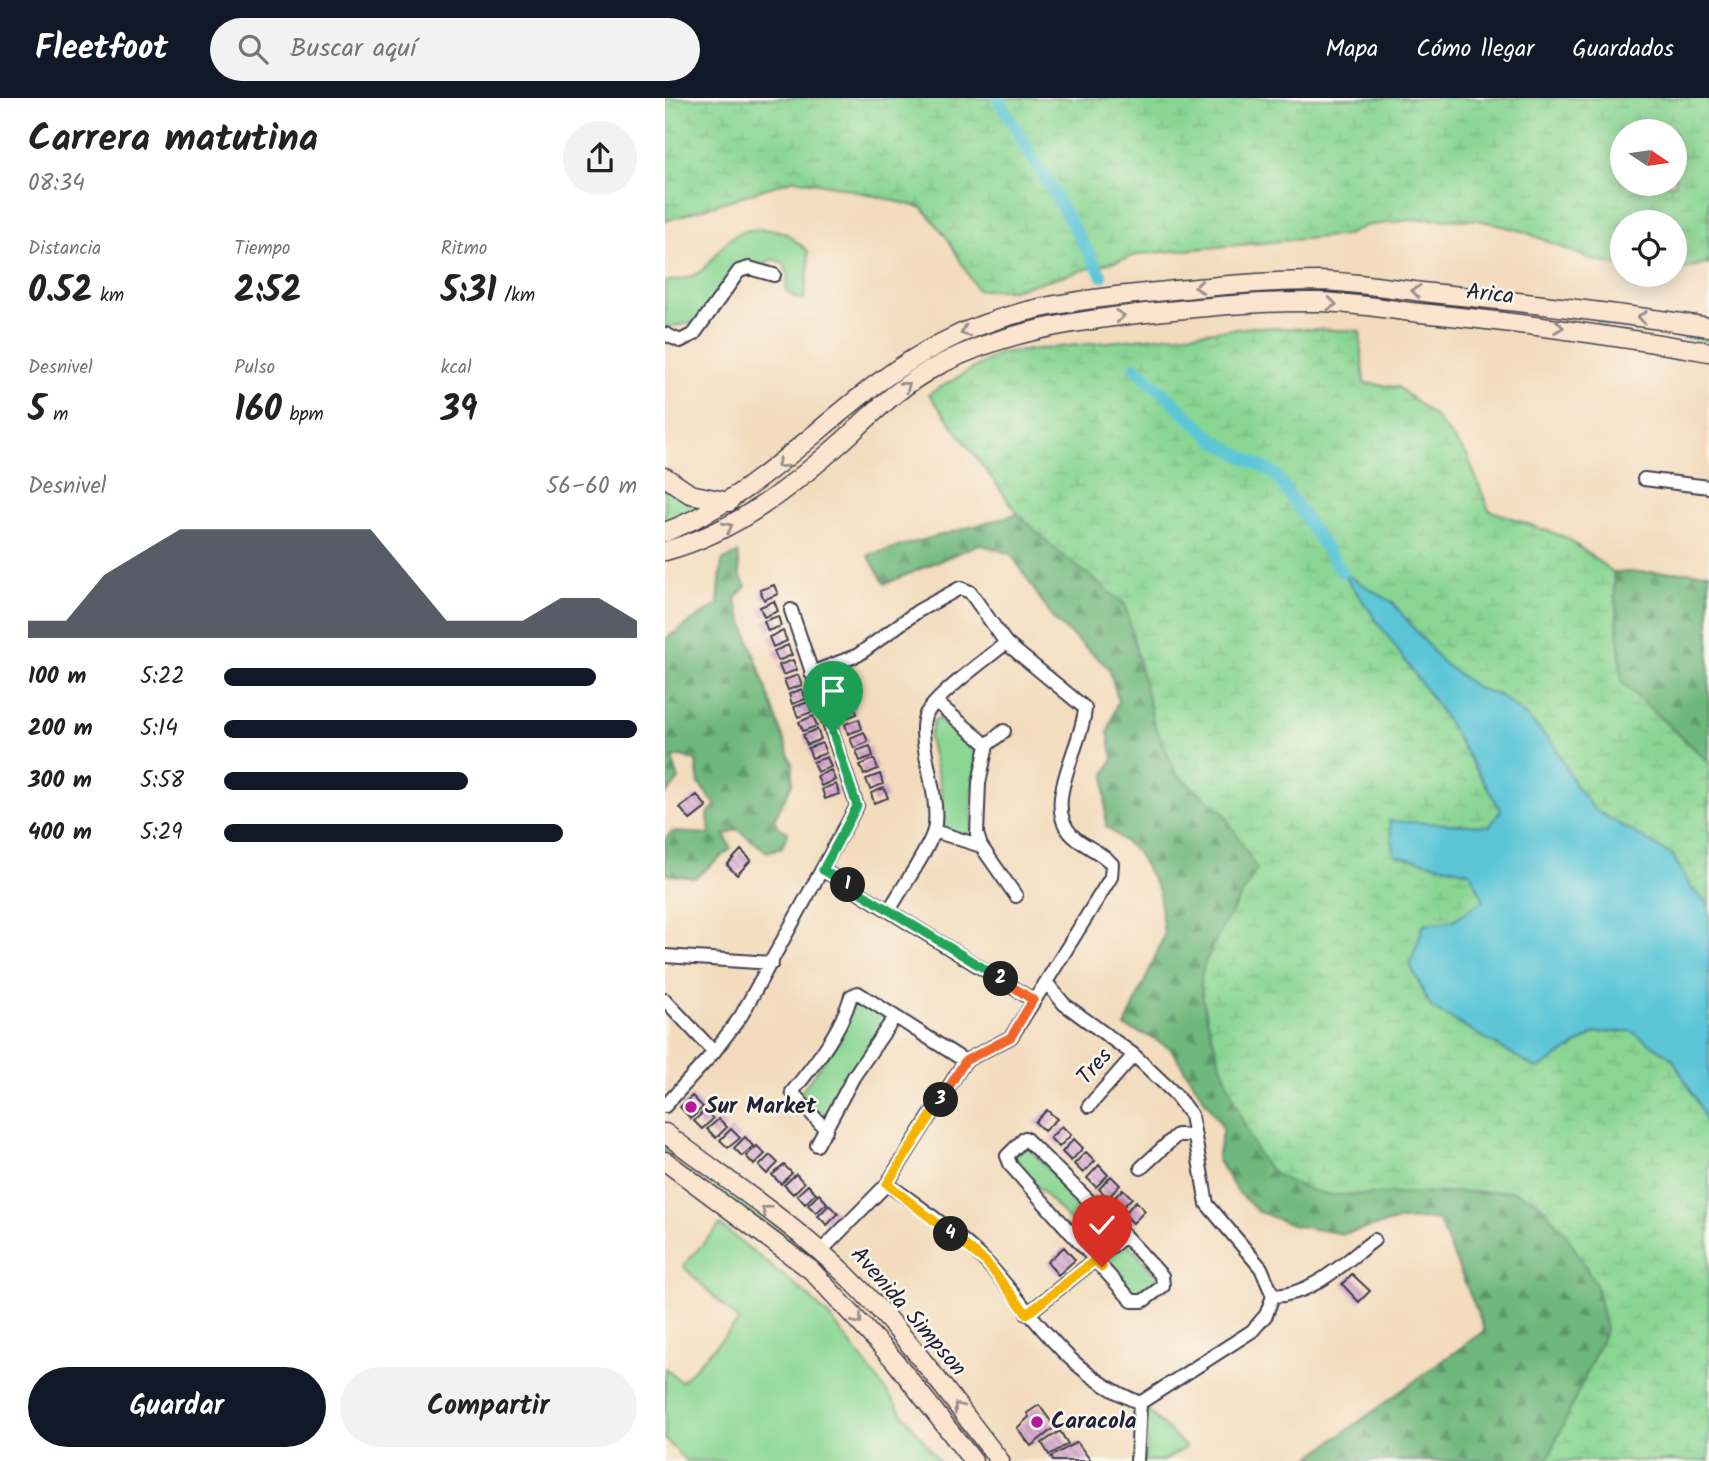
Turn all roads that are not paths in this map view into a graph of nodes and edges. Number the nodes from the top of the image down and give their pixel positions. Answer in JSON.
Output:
{"nodes":[{"id":1,"x":774,"y":275,"type":"dead end"},
{"id":2,"x":1709,"y":327,"type":"edge"},
{"id":3,"x":665,"y":334,"type":"edge"},
{"id":4,"x":1709,"y":352,"type":"edge"},
{"id":5,"x":665,"y":477,"type":"edge"},
{"id":6,"x":1644,"y":479,"type":"dead end"},
{"id":7,"x":1709,"y":486,"type":"edge"},
{"id":8,"x":729,"y":502,"type":"junction"},
{"id":9,"x":665,"y":532,"type":"edge"},
{"id":10,"x":665,"y":551,"type":"edge"},
{"id":11,"x":791,"y":610,"type":"dead end"},
{"id":12,"x":1006,"y":643,"type":"junction"},
{"id":13,"x":811,"y":673,"type":"junction"},
{"id":14,"x":936,"y":702,"type":"junction"},
{"id":15,"x":1004,"y":730,"type":"dead end"},
{"id":16,"x":987,"y":745,"type":"junction"},
{"id":17,"x":934,"y":831,"type":"junction"},
{"id":18,"x":981,"y":846,"type":"junction"},
{"id":19,"x":823,"y":870,"type":"junction"},
{"id":20,"x":1017,"y":896,"type":"dead end"},
{"id":21,"x":890,"y":909,"type":"junction"},
{"id":22,"x":665,"y":956,"type":"edge"},
{"id":23,"x":772,"y":964,"type":"junction"},
{"id":24,"x":1046,"y":982,"type":"junction"},
{"id":25,"x":665,"y":1000,"type":"edge"},
{"id":26,"x":1033,"y":1000,"type":"junction"},
{"id":27,"x":894,"y":1017,"type":"junction"},
{"id":28,"x":714,"y":1052,"type":"junction"},
{"id":29,"x":1134,"y":1055,"type":"junction"},
{"id":30,"x":965,"y":1061,"type":"junction"},
{"id":31,"x":665,"y":1106,"type":"edge"},
{"id":32,"x":1089,"y":1106,"type":"dead end"},
{"id":33,"x":826,"y":1130,"type":"junction"},
{"id":34,"x":665,"y":1133,"type":"edge"},
{"id":35,"x":1193,"y":1135,"type":"junction"},
{"id":36,"x":817,"y":1145,"type":"dead end"},
{"id":37,"x":665,"y":1161,"type":"edge"},
{"id":38,"x":1141,"y":1168,"type":"dead end"},
{"id":39,"x":887,"y":1184,"type":"junction"},
{"id":40,"x":1125,"y":1236,"type":"junction"},
{"id":41,"x":1374,"y":1240,"type":"dead end"},
{"id":42,"x":820,"y":1252,"type":"junction"},
{"id":43,"x":1095,"y":1260,"type":"junction"},
{"id":44,"x":811,"y":1270,"type":"junction"},
{"id":45,"x":1273,"y":1296,"type":"junction"},
{"id":46,"x":1027,"y":1314,"type":"junction"},
{"id":47,"x":1140,"y":1404,"type":"junction"},
{"id":48,"x":974,"y":1461,"type":"edge"},
{"id":49,"x":1000,"y":1461,"type":"edge"},
{"id":50,"x":1137,"y":1461,"type":"edge"}],
"edges":[{"from":1,"to":3,"type":"street"},
{"from":2,"to":8,"type":"main road","name":"Arica","one_way":true},
{"from":10,"to":4,"type":"main road","name":"Arica","one_way":true},
{"from":5,"to":8,"type":"main road"},
{"from":6,"to":7,"type":"street"},
{"from":8,"to":9,"type":"main road","name":"Arica"},
{"from":11,"to":13,"type":"street"},
{"from":12,"to":13,"type":"street"},
{"from":12,"to":14,"type":"street"},
{"from":12,"to":24,"type":"street"},
{"from":13,"to":19,"type":"street"},
{"from":14,"to":16,"type":"street"},
{"from":14,"to":17,"type":"street"},
{"from":15,"to":16,"type":"street"},
{"from":16,"to":18,"type":"street"},
{"from":17,"to":18,"type":"street"},
{"from":17,"to":21,"type":"street"},
{"from":18,"to":20,"type":"street"},
{"from":19,"to":21,"type":"street"},
{"from":19,"to":23,"type":"street"},
{"from":21,"to":26,"type":"street"},
{"from":22,"to":23,"type":"street"},
{"from":23,"to":28,"type":"street"},
{"from":24,"to":26,"type":"street"},
{"from":24,"to":29,"type":"street"},
{"from":25,"to":28,"type":"street"},
{"from":26,"to":30,"type":"street"},
{"from":27,"to":30,"type":"street"},
{"from":27,"to":33,"type":"street"},
{"from":27,"to":33,"type":"street"},
{"from":28,"to":31,"type":"street"},
{"from":29,"to":32,"type":"street","name":"Tres"},
{"from":29,"to":35,"type":"street"},
{"from":30,"to":39,"type":"street"},
{"from":33,"to":36,"type":"street"},
{"from":42,"to":34,"type":"main road","name":"Avenida Simpson","one_way":true},
{"from":35,"to":38,"type":"street"},
{"from":35,"to":45,"type":"street"},
{"from":37,"to":44,"type":"main road","name":"Avenida Simpson"},
{"from":39,"to":42,"type":"street"},
{"from":39,"to":46,"type":"street"},
{"from":40,"to":43,"type":"street"},
{"from":40,"to":43,"type":"street"},
{"from":40,"to":43,"type":"street"},
{"from":41,"to":45,"type":"street"},
{"from":42,"to":44,"type":"main road"},
{"from":49,"to":42,"type":"main road","name":"Avenida Simpson","one_way":true},
{"from":43,"to":46,"type":"street"},
{"from":44,"to":48,"type":"main road","name":"Avenida Simpson","one_way":true},
{"from":45,"to":47,"type":"street"},
{"from":46,"to":47,"type":"street"},
{"from":47,"to":50,"type":"street"}]}
